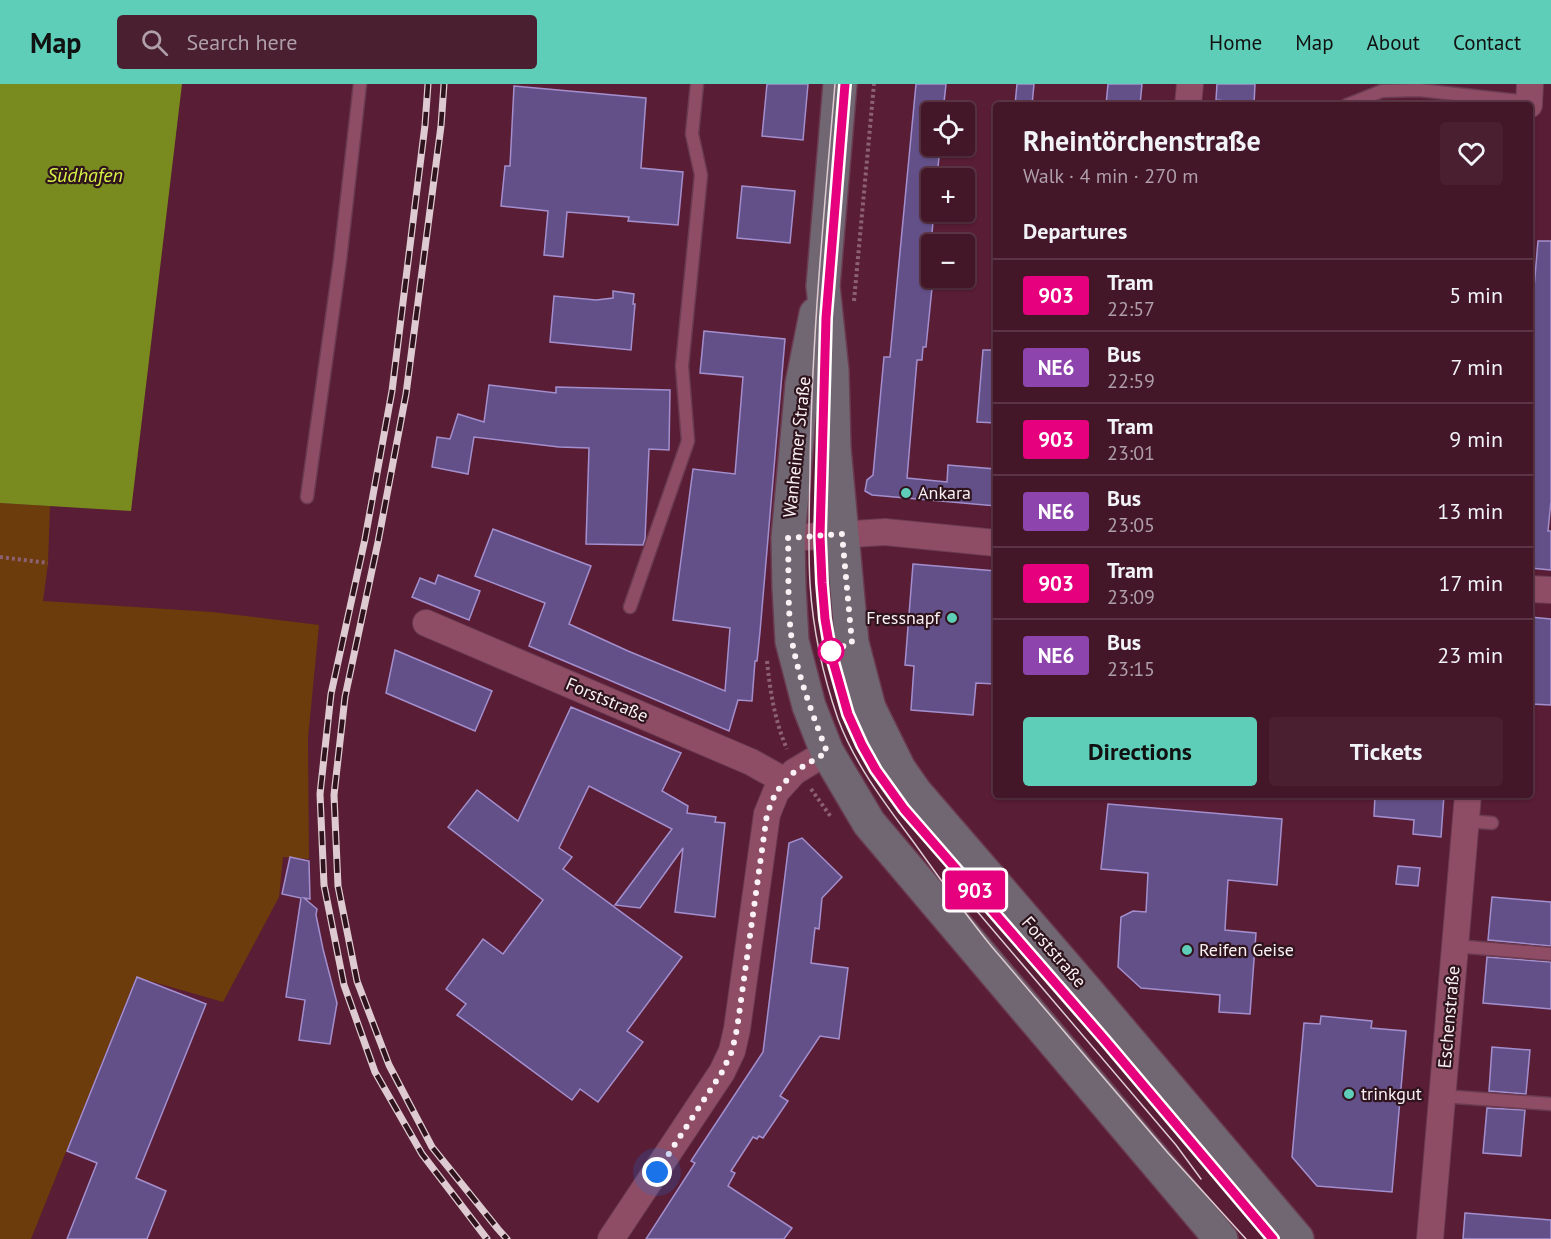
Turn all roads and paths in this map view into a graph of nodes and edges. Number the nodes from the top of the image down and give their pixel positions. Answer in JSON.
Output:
{"nodes":[{"id":1,"x":360,"y":84,"type":"edge"},
{"id":2,"x":697,"y":84,"type":"edge"},
{"id":3,"x":840,"y":84,"type":"edge"},
{"id":4,"x":874,"y":84,"type":"edge"},
{"id":5,"x":1190,"y":84,"type":"edge"},
{"id":6,"x":1382,"y":87,"type":"edge"},
{"id":7,"x":1529,"y":97,"type":"edge"},
{"id":8,"x":1188,"y":102,"type":"edge"},
{"id":9,"x":1353,"y":102,"type":"edge"},
{"id":10,"x":823,"y":286,"type":"junction"},
{"id":11,"x":853,"y":311,"type":"dead end"},
{"id":12,"x":307,"y":497,"type":"dead end"},
{"id":13,"x":842,"y":534,"type":"junction"},
{"id":14,"x":788,"y":538,"type":"junction"},
{"id":15,"x":993,"y":543,"type":"edge"},
{"id":16,"x":0,"y":557,"type":"edge"},
{"id":17,"x":48,"y":563,"type":"dead end"},
{"id":18,"x":1533,"y":589,"type":"edge"},
{"id":19,"x":1551,"y":590,"type":"edge"},
{"id":20,"x":630,"y":607,"type":"dead end"},
{"id":21,"x":426,"y":623,"type":"dead end"},
{"id":22,"x":827,"y":752,"type":"junction"},
{"id":23,"x":785,"y":781,"type":"junction"},
{"id":24,"x":1468,"y":798,"type":"edge"},
{"id":25,"x":1466,"y":821,"type":"junction"},
{"id":26,"x":1492,"y":824,"type":"dead end"},
{"id":27,"x":1455,"y":946,"type":"junction"},
{"id":28,"x":1551,"y":954,"type":"edge"},
{"id":29,"x":1442,"y":1096,"type":"junction"},
{"id":30,"x":1551,"y":1104,"type":"edge"},
{"id":31,"x":611,"y":1239,"type":"edge"},
{"id":32,"x":1221,"y":1239,"type":"edge"},
{"id":33,"x":1297,"y":1239,"type":"edge"},
{"id":34,"x":1430,"y":1239,"type":"edge"}],
"edges":[{"from":1,"to":12,"type":"lane"},
{"from":2,"to":20,"type":"lane"},
{"from":3,"to":10,"type":"street","name":"Wanheimer Straße"},
{"from":4,"to":11,"type":"path"},
{"from":5,"to":8,"type":"street"},
{"from":6,"to":7,"type":"lane"},
{"from":6,"to":9,"type":"lane"},
{"from":10,"to":13,"type":"street","name":"Wanheimer Straße"},
{"from":10,"to":14,"type":"street","name":"Wanheimer Straße"},
{"from":13,"to":14,"type":"street"},
{"from":13,"to":15,"type":"street"},
{"from":13,"to":33,"type":"street","name":"Forststraße"},
{"from":14,"to":22,"type":"street"},
{"from":16,"to":17,"type":"path"},
{"from":18,"to":19,"type":"street"},
{"from":21,"to":23,"type":"street","name":"Forststraße"},
{"from":22,"to":23,"type":"street"},
{"from":22,"to":32,"type":"street"},
{"from":23,"to":31,"type":"street"},
{"from":24,"to":25,"type":"street","name":"Eschenstraße"},
{"from":25,"to":26,"type":"lane"},
{"from":25,"to":27,"type":"street","name":"Eschenstraße"},
{"from":27,"to":28,"type":"lane"},
{"from":27,"to":29,"type":"street","name":"Eschenstraße"},
{"from":29,"to":30,"type":"lane"},
{"from":29,"to":34,"type":"street","name":"Eschenstraße"}]}
